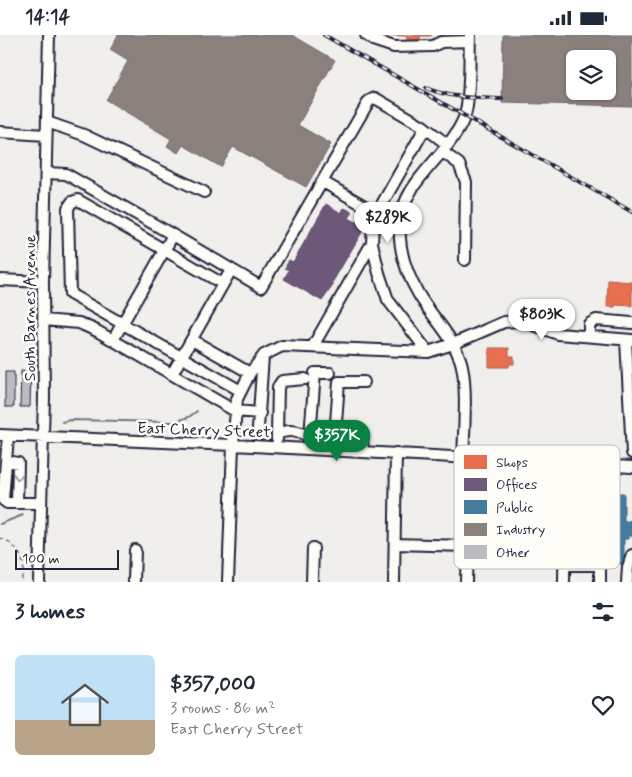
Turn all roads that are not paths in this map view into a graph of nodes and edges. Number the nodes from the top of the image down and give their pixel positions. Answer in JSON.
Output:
{"nodes":[{"id":1,"x":49,"y":35,"type":"edge"},
{"id":2,"x":366,"y":35,"type":"edge"},
{"id":3,"x":470,"y":38,"type":"edge"},
{"id":4,"x":441,"y":39,"type":"edge"},
{"id":5,"x":458,"y":39,"type":"edge"},
{"id":6,"x":47,"y":122,"type":"junction"},
{"id":7,"x":425,"y":128,"type":"junction"},
{"id":8,"x":0,"y":132,"type":"edge"},
{"id":9,"x":46,"y":135,"type":"junction"},
{"id":10,"x":446,"y":148,"type":"junction"},
{"id":11,"x":46,"y":173,"type":"junction"},
{"id":12,"x":323,"y":182,"type":"junction"},
{"id":13,"x":204,"y":192,"type":"dead end"},
{"id":14,"x":377,"y":213,"type":"junction"},
{"id":15,"x":401,"y":220,"type":"junction"},
{"id":16,"x":173,"y":235,"type":"junction"},
{"id":17,"x":372,"y":243,"type":"junction"},
{"id":18,"x":165,"y":251,"type":"junction"},
{"id":19,"x":465,"y":260,"type":"dead end"},
{"id":20,"x":230,"y":270,"type":"junction"},
{"id":21,"x":0,"y":280,"type":"edge"},
{"id":22,"x":43,"y":282,"type":"junction"},
{"id":23,"x":223,"y":284,"type":"junction"},
{"id":24,"x":43,"y":320,"type":"junction"},
{"id":25,"x":123,"y":323,"type":"junction"},
{"id":26,"x":632,"y":323,"type":"edge"},
{"id":27,"x":589,"y":337,"type":"junction"},
{"id":28,"x":113,"y":340,"type":"junction"},
{"id":29,"x":192,"y":340,"type":"junction"},
{"id":30,"x":629,"y":340,"type":"edge"},
{"id":31,"x":453,"y":344,"type":"junction"},
{"id":32,"x":313,"y":346,"type":"junction"},
{"id":33,"x":428,"y":352,"type":"junction"},
{"id":34,"x":264,"y":355,"type":"junction"},
{"id":35,"x":182,"y":357,"type":"junction"},
{"id":36,"x":250,"y":373,"type":"junction"},
{"id":37,"x":330,"y":373,"type":"dead end"},
{"id":38,"x":172,"y":374,"type":"junction"},
{"id":39,"x":305,"y":379,"type":"dead end"},
{"id":40,"x":364,"y":382,"type":"dead end"},
{"id":41,"x":241,"y":391,"type":"junction"},
{"id":42,"x":235,"y":411,"type":"junction"},
{"id":43,"x":260,"y":413,"type":"junction"},
{"id":44,"x":258,"y":428,"type":"dead end"},
{"id":45,"x":3,"y":433,"type":"edge"},
{"id":46,"x":277,"y":434,"type":"junction"},
{"id":47,"x":310,"y":434,"type":"junction"},
{"id":48,"x":335,"y":435,"type":"junction"},
{"id":49,"x":44,"y":436,"type":"junction"},
{"id":50,"x":234,"y":445,"type":"junction"},
{"id":51,"x":463,"y":445,"type":"edge"},
{"id":52,"x":277,"y":447,"type":"junction"},
{"id":53,"x":309,"y":449,"type":"junction"},
{"id":54,"x":330,"y":450,"type":"junction"},
{"id":55,"x":363,"y":451,"type":"junction"},
{"id":56,"x":396,"y":453,"type":"junction"},
{"id":57,"x":632,"y":453,"type":"edge"},
{"id":58,"x":454,"y":456,"type":"edge"},
{"id":59,"x":42,"y":503,"type":"junction"},
{"id":60,"x":8,"y":504,"type":"edge"},
{"id":61,"x":395,"y":544,"type":"junction"},
{"id":62,"x":454,"y":546,"type":"edge"},
{"id":63,"x":313,"y":548,"type":"dead end"},
{"id":64,"x":134,"y":550,"type":"dead end"},
{"id":65,"x":632,"y":555,"type":"edge"},
{"id":66,"x":466,"y":569,"type":"edge"},
{"id":67,"x":565,"y":569,"type":"edge"},
{"id":68,"x":600,"y":569,"type":"edge"},
{"id":69,"x":39,"y":582,"type":"edge"},
{"id":70,"x":134,"y":582,"type":"edge"},
{"id":71,"x":228,"y":582,"type":"edge"},
{"id":72,"x":312,"y":582,"type":"edge"},
{"id":73,"x":394,"y":582,"type":"edge"},
{"id":74,"x":466,"y":582,"type":"edge"},
{"id":75,"x":564,"y":582,"type":"edge"},
{"id":76,"x":600,"y":582,"type":"edge"},
{"id":77,"x":627,"y":582,"type":"edge"}],
"edges":[{"from":1,"to":6,"type":"street","name":"South Barnes Avenue"},
{"from":2,"to":4,"type":"street"},
{"from":3,"to":5,"type":"street"},
{"from":3,"to":10,"type":"street"},
{"from":4,"to":5,"type":"street"},
{"from":6,"to":9,"type":"street","name":"South Barnes Avenue"},
{"from":6,"to":13,"type":"street"},
{"from":7,"to":10,"type":"street"},
{"from":7,"to":12,"type":"street"},
{"from":7,"to":14,"type":"street"},
{"from":8,"to":9,"type":"street"},
{"from":9,"to":11,"type":"street","name":"South Barnes Avenue"},
{"from":10,"to":15,"type":"street"},
{"from":10,"to":19,"type":"street"},
{"from":11,"to":16,"type":"street"},
{"from":11,"to":22,"type":"street","name":"South Barnes Avenue"},
{"from":12,"to":14,"type":"street"},
{"from":12,"to":20,"type":"street"},
{"from":14,"to":15,"type":"street"},
{"from":14,"to":17,"type":"street"},
{"from":15,"to":31,"type":"street"},
{"from":16,"to":18,"type":"street"},
{"from":16,"to":20,"type":"street"},
{"from":17,"to":32,"type":"street"},
{"from":17,"to":33,"type":"street"},
{"from":18,"to":23,"type":"street"},
{"from":18,"to":25,"type":"street"},
{"from":18,"to":25,"type":"street"},
{"from":20,"to":23,"type":"street"},
{"from":21,"to":22,"type":"street"},
{"from":22,"to":24,"type":"street","name":"South Barnes Avenue"},
{"from":23,"to":29,"type":"street"},
{"from":24,"to":28,"type":"street"},
{"from":24,"to":49,"type":"street","name":"South Barnes Avenue"},
{"from":25,"to":28,"type":"street"},
{"from":25,"to":35,"type":"street"},
{"from":26,"to":27,"type":"street"},
{"from":27,"to":30,"type":"street"},
{"from":27,"to":31,"type":"street"},
{"from":28,"to":38,"type":"street"},
{"from":29,"to":35,"type":"street"},
{"from":29,"to":36,"type":"street"},
{"from":30,"to":57,"type":"street"},
{"from":31,"to":33,"type":"street"},
{"from":31,"to":51,"type":"street"},
{"from":32,"to":33,"type":"street"},
{"from":32,"to":34,"type":"street"},
{"from":34,"to":36,"type":"street"},
{"from":34,"to":43,"type":"street"},
{"from":35,"to":38,"type":"street"},
{"from":35,"to":41,"type":"street"},
{"from":36,"to":41,"type":"street"},
{"from":37,"to":47,"type":"street"},
{"from":38,"to":42,"type":"street"},
{"from":39,"to":46,"type":"street"},
{"from":40,"to":48,"type":"street"},
{"from":41,"to":42,"type":"street"},
{"from":42,"to":43,"type":"street"},
{"from":42,"to":50,"type":"street"},
{"from":43,"to":44,"type":"street"},
{"from":45,"to":49,"type":"street","name":"East Cherry Street"},
{"from":45,"to":60,"type":"street","one_way":true},
{"from":46,"to":47,"type":"street"},
{"from":46,"to":52,"type":"street"},
{"from":47,"to":53,"type":"street"},
{"from":47,"to":54,"type":"street"},
{"from":48,"to":54,"type":"street"},
{"from":48,"to":55,"type":"street"},
{"from":49,"to":50,"type":"street","name":"East Cherry Street"},
{"from":49,"to":59,"type":"street","name":"South Barnes Avenue"},
{"from":50,"to":52,"type":"street","name":"East Cherry Street"},
{"from":50,"to":71,"type":"street"},
{"from":52,"to":53,"type":"street","name":"East Cherry Street"},
{"from":53,"to":54,"type":"street","name":"East Cherry Street"},
{"from":54,"to":55,"type":"street","name":"East Cherry Street"},
{"from":55,"to":56,"type":"street","name":"East Cherry Street"},
{"from":56,"to":58,"type":"street","name":"East Cherry Street"},
{"from":56,"to":61,"type":"street"},
{"from":59,"to":60,"type":"street"},
{"from":59,"to":69,"type":"street","name":"South Barnes Avenue"},
{"from":61,"to":62,"type":"street"},
{"from":61,"to":73,"type":"street"},
{"from":63,"to":72,"type":"street"},
{"from":64,"to":70,"type":"street"},
{"from":65,"to":77,"type":"street"},
{"from":66,"to":74,"type":"street"},
{"from":67,"to":75,"type":"street"},
{"from":68,"to":76,"type":"street"}]}
